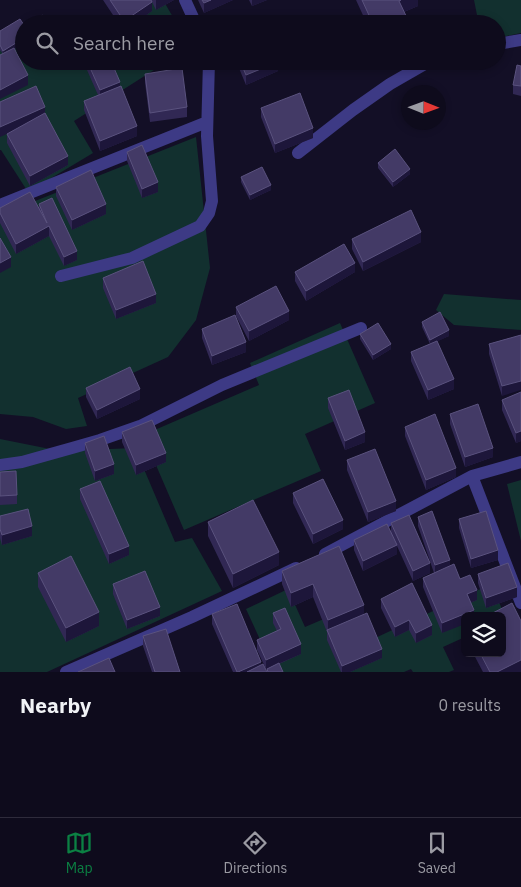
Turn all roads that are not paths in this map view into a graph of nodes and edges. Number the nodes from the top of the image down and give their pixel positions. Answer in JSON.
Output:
{"nodes":[{"id":1,"x":185,"y":0,"type":"edge"},
{"id":2,"x":192,"y":15,"type":"edge"},
{"id":3,"x":521,"y":40,"type":"edge"},
{"id":4,"x":506,"y":42,"type":"edge"},
{"id":5,"x":209,"y":70,"type":"edge"},
{"id":6,"x":414,"y":70,"type":"edge"},
{"id":7,"x":207,"y":122,"type":"junction"},
{"id":8,"x":298,"y":153,"type":"dead end"},
{"id":9,"x":0,"y":205,"type":"edge"},
{"id":10,"x":61,"y":276,"type":"dead end"},
{"id":11,"x":361,"y":328,"type":"dead end"},
{"id":12,"x":521,"y":462,"type":"edge"},
{"id":13,"x":0,"y":465,"type":"edge"},
{"id":14,"x":472,"y":476,"type":"junction"},
{"id":15,"x":521,"y":603,"type":"edge"},
{"id":16,"x":66,"y":672,"type":"edge"}],
"edges":[{"from":1,"to":2,"type":"lane"},
{"from":3,"to":4,"type":"lane"},
{"from":5,"to":7,"type":"lane"},
{"from":6,"to":8,"type":"lane"},
{"from":7,"to":9,"type":"lane"},
{"from":7,"to":10,"type":"lane"},
{"from":11,"to":13,"type":"lane"},
{"from":12,"to":14,"type":"lane"},
{"from":14,"to":15,"type":"lane"},
{"from":14,"to":16,"type":"lane"}]}
